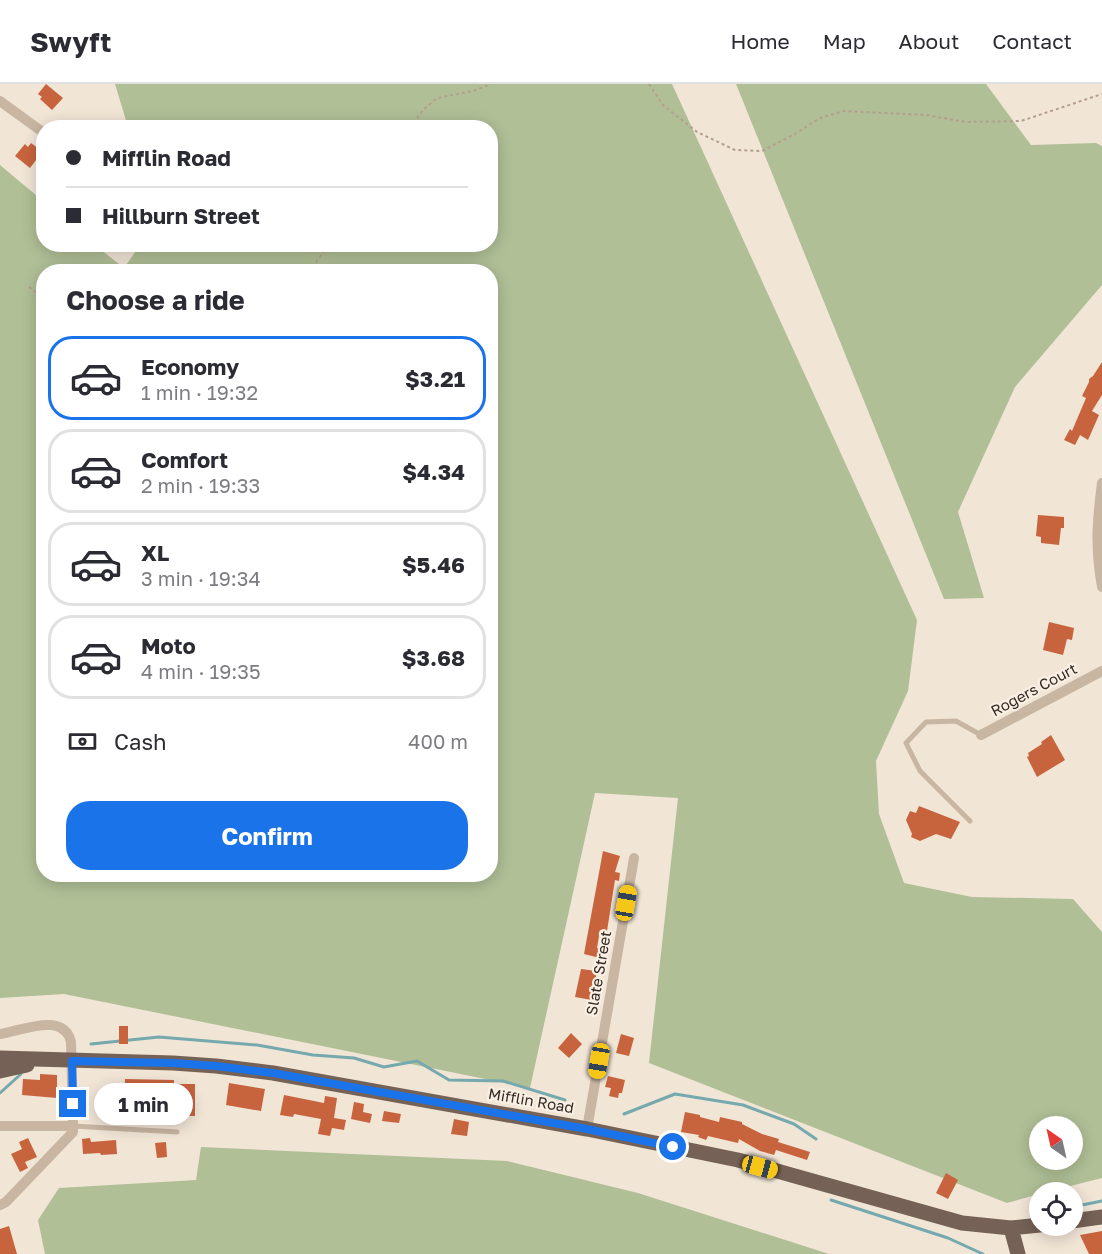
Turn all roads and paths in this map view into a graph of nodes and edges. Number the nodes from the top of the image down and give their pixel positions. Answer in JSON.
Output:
{"nodes":[{"id":1,"x":491,"y":84,"type":"edge"},
{"id":2,"x":649,"y":84,"type":"edge"},
{"id":3,"x":1102,"y":94,"type":"edge"},
{"id":4,"x":0,"y":101,"type":"edge"},
{"id":5,"x":416,"y":120,"type":"edge"},
{"id":6,"x":36,"y":127,"type":"edge"},
{"id":7,"x":28,"y":287,"type":"dead end"},
{"id":8,"x":36,"y":292,"type":"edge"},
{"id":9,"x":1102,"y":483,"type":"edge"},
{"id":10,"x":1102,"y":587,"type":"edge"},
{"id":11,"x":1102,"y":671,"type":"edge"},
{"id":12,"x":981,"y":735,"type":"joint"},
{"id":13,"x":970,"y":821,"type":"dead end"},
{"id":14,"x":634,"y":858,"type":"dead end"},
{"id":15,"x":0,"y":1034,"type":"edge"},
{"id":16,"x":72,"y":1061,"type":"junction"},
{"id":17,"x":2,"y":1062,"type":"edge"},
{"id":18,"x":0,"y":1126,"type":"edge"},
{"id":19,"x":74,"y":1126,"type":"junction"},
{"id":20,"x":587,"y":1129,"type":"junction"},
{"id":21,"x":177,"y":1132,"type":"dead end"},
{"id":22,"x":2,"y":1205,"type":"edge"},
{"id":23,"x":1102,"y":1217,"type":"edge"},
{"id":24,"x":1083,"y":1220,"type":"edge"},
{"id":25,"x":1029,"y":1226,"type":"edge"},
{"id":26,"x":1011,"y":1228,"type":"junction"},
{"id":27,"x":1017,"y":1254,"type":"edge"}],
"edges":[{"from":1,"to":5,"type":"path"},
{"from":2,"to":3,"type":"path"},
{"from":4,"to":6,"type":"street"},
{"from":7,"to":8,"type":"path"},
{"from":9,"to":10,"type":"street"},
{"from":11,"to":12,"type":"street","name":"Rogers Court"},
{"from":12,"to":13,"type":"lane"},
{"from":14,"to":20,"type":"street","name":"Slate Street"},
{"from":15,"to":16,"type":"street"},
{"from":16,"to":17,"type":"main road","name":"Mifflin Road"},
{"from":16,"to":19,"type":"street"},
{"from":16,"to":20,"type":"main road","name":"Mifflin Road"},
{"from":18,"to":19,"type":"street"},
{"from":19,"to":21,"type":"lane"},
{"from":19,"to":22,"type":"street"},
{"from":20,"to":26,"type":"main road","name":"Mifflin Road"},
{"from":23,"to":24,"type":"main road"},
{"from":25,"to":26,"type":"main road","name":"Mifflin Road"},
{"from":26,"to":27,"type":"main road"}]}
